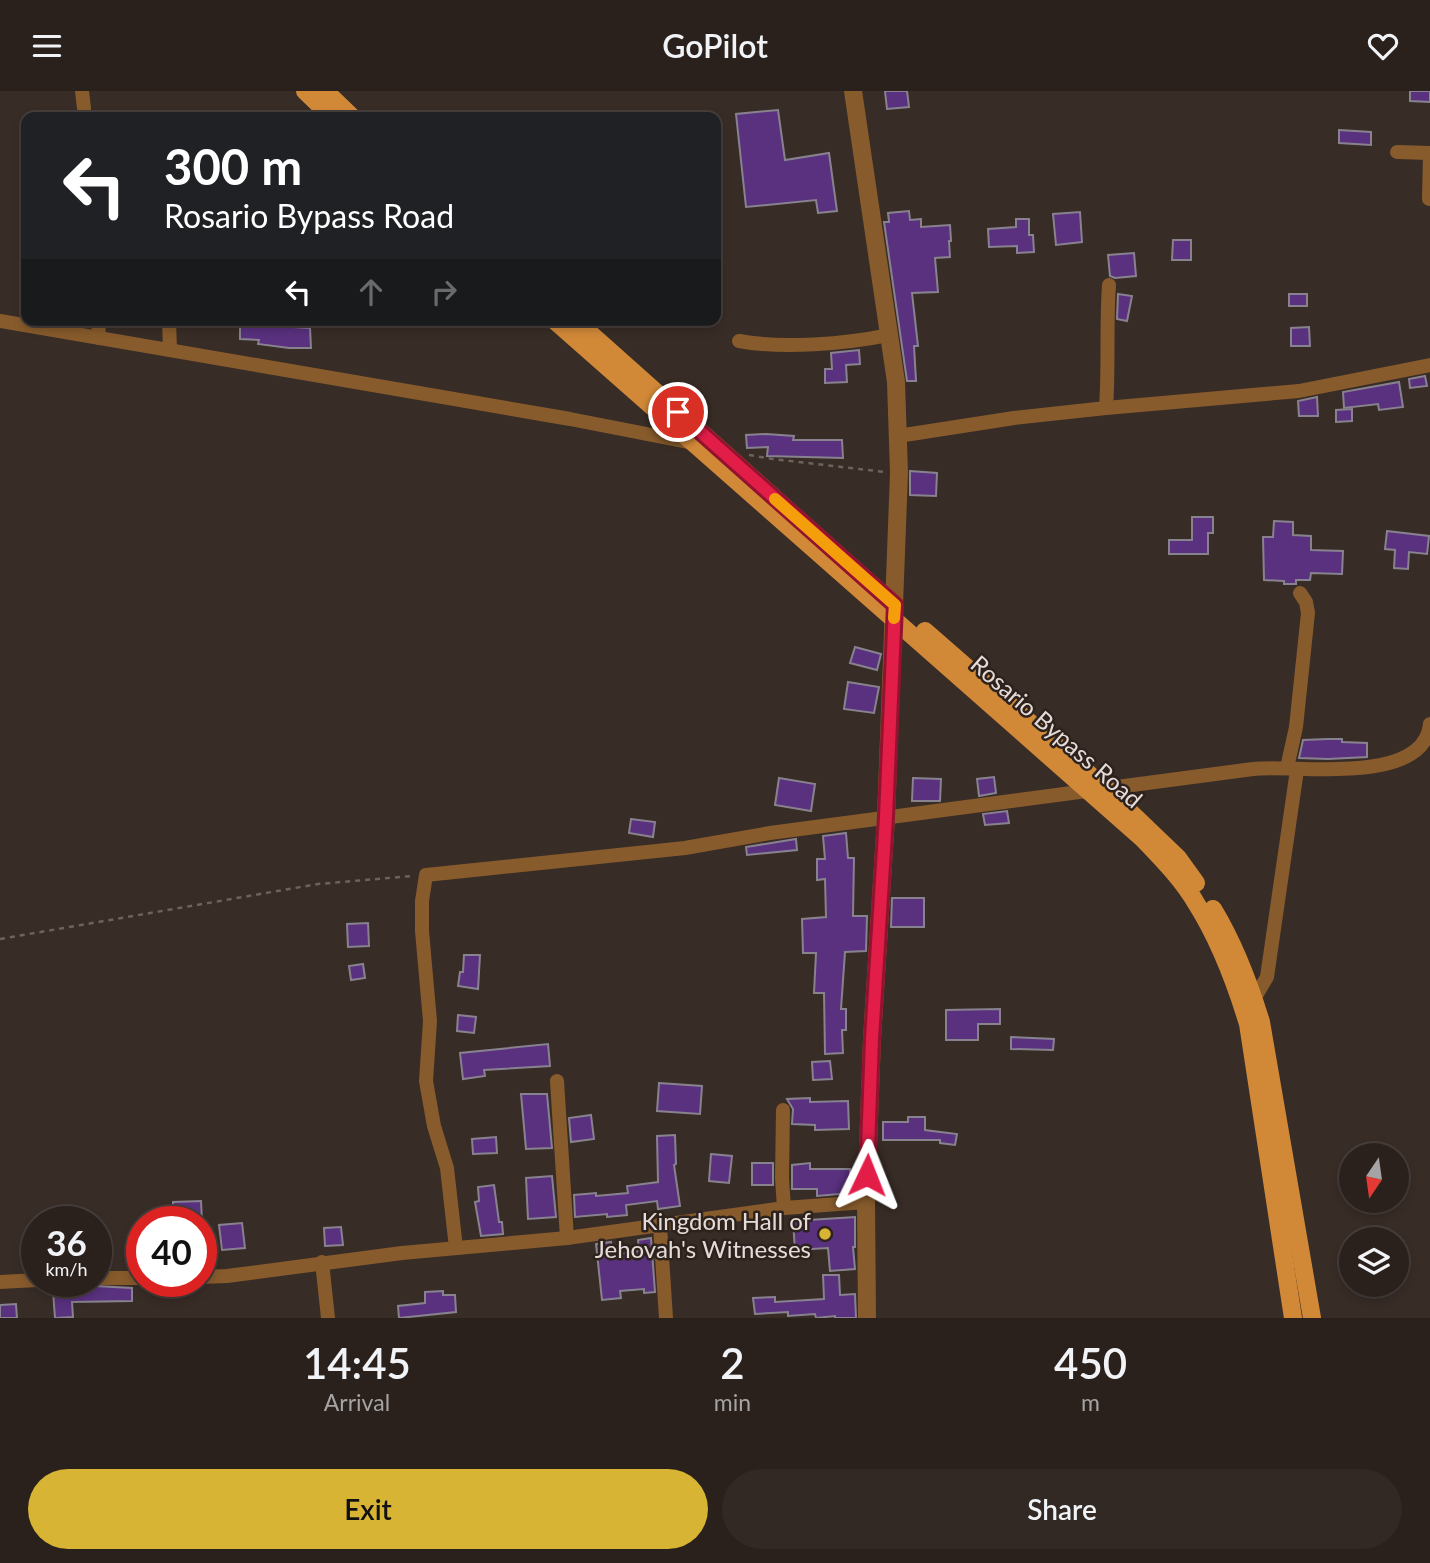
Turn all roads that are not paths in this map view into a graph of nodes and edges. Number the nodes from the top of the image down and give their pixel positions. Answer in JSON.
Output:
{"nodes":[{"id":1,"x":82,"y":91,"type":"edge"},
{"id":2,"x":305,"y":91,"type":"edge"},
{"id":3,"x":325,"y":91,"type":"edge"},
{"id":4,"x":853,"y":91,"type":"edge"},
{"id":5,"x":84,"y":112,"type":"edge"},
{"id":6,"x":327,"y":112,"type":"edge"},
{"id":7,"x":347,"y":112,"type":"edge"},
{"id":8,"x":1397,"y":152,"type":"dead end"},
{"id":9,"x":1430,"y":153,"type":"edge"},
{"id":10,"x":1429,"y":199,"type":"edge"},
{"id":11,"x":1109,"y":285,"type":"dead end"},
{"id":12,"x":0,"y":321,"type":"edge"},
{"id":13,"x":21,"y":325,"type":"edge"},
{"id":14,"x":29,"y":326,"type":"edge"},
{"id":15,"x":98,"y":326,"type":"edge"},
{"id":16,"x":169,"y":326,"type":"edge"},
{"id":17,"x":561,"y":326,"type":"edge"},
{"id":18,"x":582,"y":326,"type":"edge"},
{"id":19,"x":889,"y":335,"type":"junction"},
{"id":20,"x":99,"y":338,"type":"junction"},
{"id":21,"x":740,"y":341,"type":"dead end"},
{"id":22,"x":170,"y":350,"type":"junction"},
{"id":23,"x":1430,"y":365,"type":"edge"},
{"id":24,"x":1106,"y":408,"type":"junction"},
{"id":25,"x":898,"y":436,"type":"junction"},
{"id":26,"x":693,"y":443,"type":"junction"},
{"id":27,"x":1300,"y":593,"type":"dead end"},
{"id":28,"x":895,"y":613,"type":"junction"},
{"id":29,"x":1430,"y":724,"type":"edge"},
{"id":30,"x":1292,"y":769,"type":"junction"},
{"id":31,"x":1098,"y":790,"type":"junction"},
{"id":32,"x":886,"y":817,"type":"junction"},
{"id":33,"x":1254,"y":999,"type":"junction"},
{"id":34,"x":557,"y":1081,"type":"dead end"},
{"id":35,"x":783,"y":1111,"type":"dead end"},
{"id":36,"x":866,"y":1202,"type":"junction"},
{"id":37,"x":784,"y":1208,"type":"junction"},
{"id":38,"x":660,"y":1226,"type":"junction"},
{"id":39,"x":567,"y":1238,"type":"junction"},
{"id":40,"x":456,"y":1248,"type":"junction"},
{"id":41,"x":322,"y":1262,"type":"junction"},
{"id":42,"x":217,"y":1276,"type":"edge"},
{"id":43,"x":21,"y":1281,"type":"edge"},
{"id":44,"x":0,"y":1282,"type":"edge"},
{"id":45,"x":328,"y":1318,"type":"edge"},
{"id":46,"x":666,"y":1318,"type":"edge"},
{"id":47,"x":867,"y":1318,"type":"edge"},
{"id":48,"x":1293,"y":1318,"type":"edge"},
{"id":49,"x":1312,"y":1318,"type":"edge"}],
"edges":[{"from":1,"to":5,"type":"street"},
{"from":2,"to":6,"type":"main road"},
{"from":3,"to":7,"type":"main road"},
{"from":4,"to":19,"type":"street"},
{"from":8,"to":9,"type":"street"},
{"from":9,"to":10,"type":"street"},
{"from":11,"to":24,"type":"street"},
{"from":12,"to":13,"type":"street"},
{"from":14,"to":20,"type":"street"},
{"from":15,"to":20,"type":"street"},
{"from":16,"to":22,"type":"street"},
{"from":17,"to":26,"type":"main road","name":"Rosario Bypass Road"},
{"from":18,"to":28,"type":"main road","name":"Rosario Bypass Road"},
{"from":19,"to":21,"type":"street"},
{"from":19,"to":25,"type":"street"},
{"from":20,"to":22,"type":"street"},
{"from":22,"to":26,"type":"street"},
{"from":23,"to":24,"type":"street"},
{"from":24,"to":25,"type":"street"},
{"from":25,"to":28,"type":"street"},
{"from":26,"to":28,"type":"main road","name":"Rosario Bypass Road"},
{"from":27,"to":30,"type":"street"},
{"from":28,"to":31,"type":"main road","name":"Rosario Bypass Road"},
{"from":28,"to":32,"type":"street"},
{"from":29,"to":30,"type":"street"},
{"from":30,"to":31,"type":"street"},
{"from":30,"to":33,"type":"street"},
{"from":31,"to":32,"type":"street"},
{"from":31,"to":33,"type":"main road","name":"Rosario Bypass Road"},
{"from":31,"to":48,"type":"main road","name":"Rosario Bypass Road"},
{"from":32,"to":36,"type":"street"},
{"from":32,"to":40,"type":"street"},
{"from":33,"to":49,"type":"main road","name":"Rosario Bypass Road"},
{"from":34,"to":39,"type":"street"},
{"from":35,"to":37,"type":"street"},
{"from":36,"to":37,"type":"street"},
{"from":36,"to":47,"type":"street"},
{"from":37,"to":38,"type":"street"},
{"from":38,"to":39,"type":"street"},
{"from":38,"to":46,"type":"street"},
{"from":39,"to":40,"type":"street"},
{"from":40,"to":41,"type":"street"},
{"from":41,"to":42,"type":"street"},
{"from":41,"to":45,"type":"street"},
{"from":43,"to":44,"type":"street"}]}
